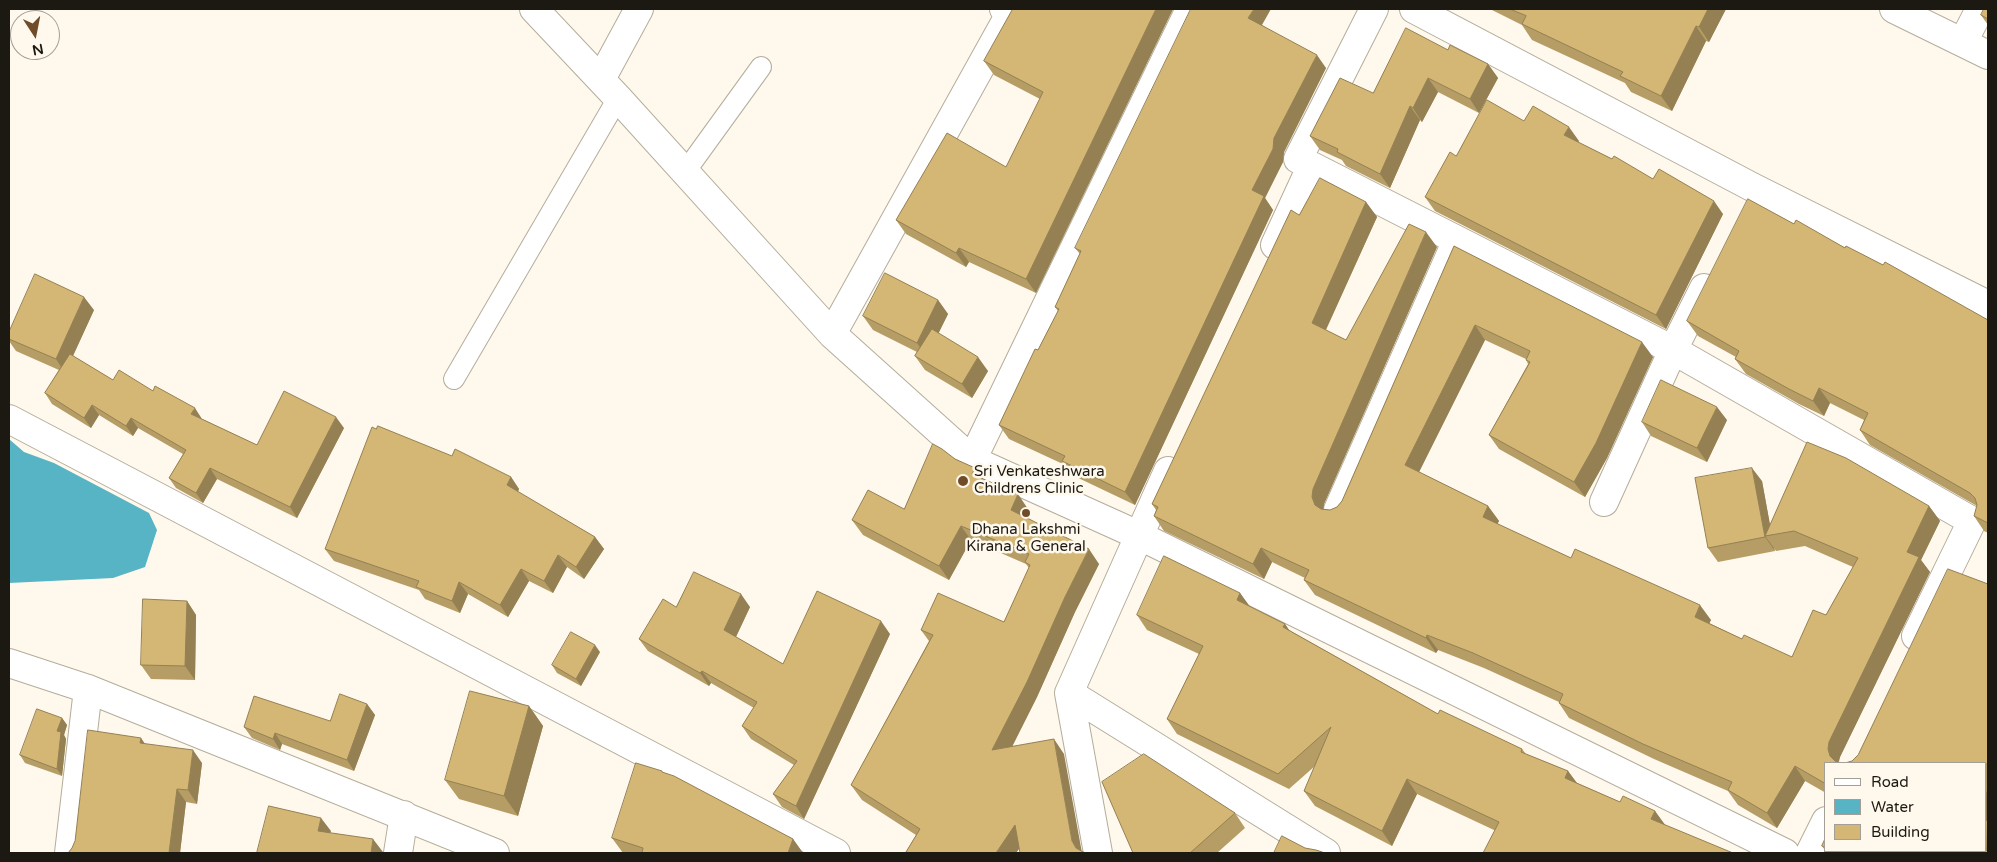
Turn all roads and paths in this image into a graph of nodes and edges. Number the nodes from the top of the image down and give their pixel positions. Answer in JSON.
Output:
{"nodes":[{"id":1,"x":534,"y":9,"type":"edge"},
{"id":2,"x":639,"y":9,"type":"edge"},
{"id":3,"x":1004,"y":9,"type":"edge"},
{"id":4,"x":1190,"y":9,"type":"edge"},
{"id":5,"x":1374,"y":9,"type":"edge"},
{"id":6,"x":1414,"y":9,"type":"edge"},
{"id":7,"x":1894,"y":9,"type":"edge"},
{"id":8,"x":1980,"y":9,"type":"edge"},
{"id":9,"x":1963,"y":42,"type":"junction"},
{"id":10,"x":1988,"y":55,"type":"edge"},
{"id":11,"x":762,"y":67,"type":"dead end"},
{"id":12,"x":610,"y":88,"type":"junction"},
{"id":13,"x":1311,"y":167,"type":"junction"},
{"id":14,"x":685,"y":172,"type":"junction"},
{"id":15,"x":1754,"y":188,"type":"junction"},
{"id":16,"x":1742,"y":214,"type":"edge"},
{"id":17,"x":1457,"y":240,"type":"junction"},
{"id":18,"x":1716,"y":265,"type":"edge"},
{"id":19,"x":1265,"y":266,"type":"edge"},
{"id":20,"x":1988,"y":305,"type":"edge"},
{"id":21,"x":832,"y":334,"type":"junction"},
{"id":22,"x":1673,"y":350,"type":"junction"},
{"id":23,"x":454,"y":379,"type":"dead end"},
{"id":24,"x":9,"y":419,"type":"edge"},
{"id":25,"x":1180,"y":445,"type":"edge"},
{"id":26,"x":972,"y":460,"type":"junction"},
{"id":27,"x":1604,"y":502,"type":"dead end"},
{"id":28,"x":1338,"y":510,"type":"edge"},
{"id":29,"x":1138,"y":535,"type":"junction"},
{"id":30,"x":1906,"y":655,"type":"edge"},
{"id":31,"x":9,"y":662,"type":"edge"},
{"id":32,"x":88,"y":688,"type":"junction"},
{"id":33,"x":1069,"y":692,"type":"junction"},
{"id":34,"x":404,"y":815,"type":"junction"},
{"id":35,"x":1824,"y":825,"type":"edge"},
{"id":36,"x":69,"y":853,"type":"edge"},
{"id":37,"x":398,"y":853,"type":"edge"},
{"id":38,"x":495,"y":853,"type":"edge"},
{"id":39,"x":836,"y":853,"type":"edge"},
{"id":40,"x":1098,"y":853,"type":"edge"},
{"id":41,"x":1326,"y":853,"type":"edge"},
{"id":42,"x":1785,"y":853,"type":"edge"},
{"id":43,"x":1810,"y":853,"type":"edge"}],
"edges":[{"from":1,"to":12,"type":"street"},
{"from":2,"to":12,"type":"street"},
{"from":3,"to":21,"type":"street"},
{"from":4,"to":26,"type":"street"},
{"from":5,"to":13,"type":"street"},
{"from":6,"to":15,"type":"street"},
{"from":7,"to":9,"type":"street"},
{"from":8,"to":9,"type":"street"},
{"from":9,"to":10,"type":"street"},
{"from":11,"to":14,"type":"lane"},
{"from":12,"to":14,"type":"street"},
{"from":12,"to":23,"type":"lane"},
{"from":13,"to":17,"type":"street"},
{"from":13,"to":19,"type":"street"},
{"from":14,"to":21,"type":"street"},
{"from":15,"to":16,"type":"street"},
{"from":15,"to":20,"type":"street"},
{"from":17,"to":22,"type":"street"},
{"from":17,"to":28,"type":"street"},
{"from":18,"to":22,"type":"street"},
{"from":21,"to":26,"type":"street"},
{"from":22,"to":27,"type":"street"},
{"from":22,"to":30,"type":"street"},
{"from":24,"to":39,"type":"street"},
{"from":25,"to":29,"type":"street"},
{"from":26,"to":29,"type":"street"},
{"from":29,"to":33,"type":"street"},
{"from":29,"to":42,"type":"street"},
{"from":31,"to":32,"type":"street"},
{"from":32,"to":34,"type":"street"},
{"from":32,"to":36,"type":"street"},
{"from":33,"to":40,"type":"street"},
{"from":33,"to":41,"type":"street"},
{"from":34,"to":37,"type":"street"},
{"from":34,"to":38,"type":"street"},
{"from":35,"to":43,"type":"street"}]}
